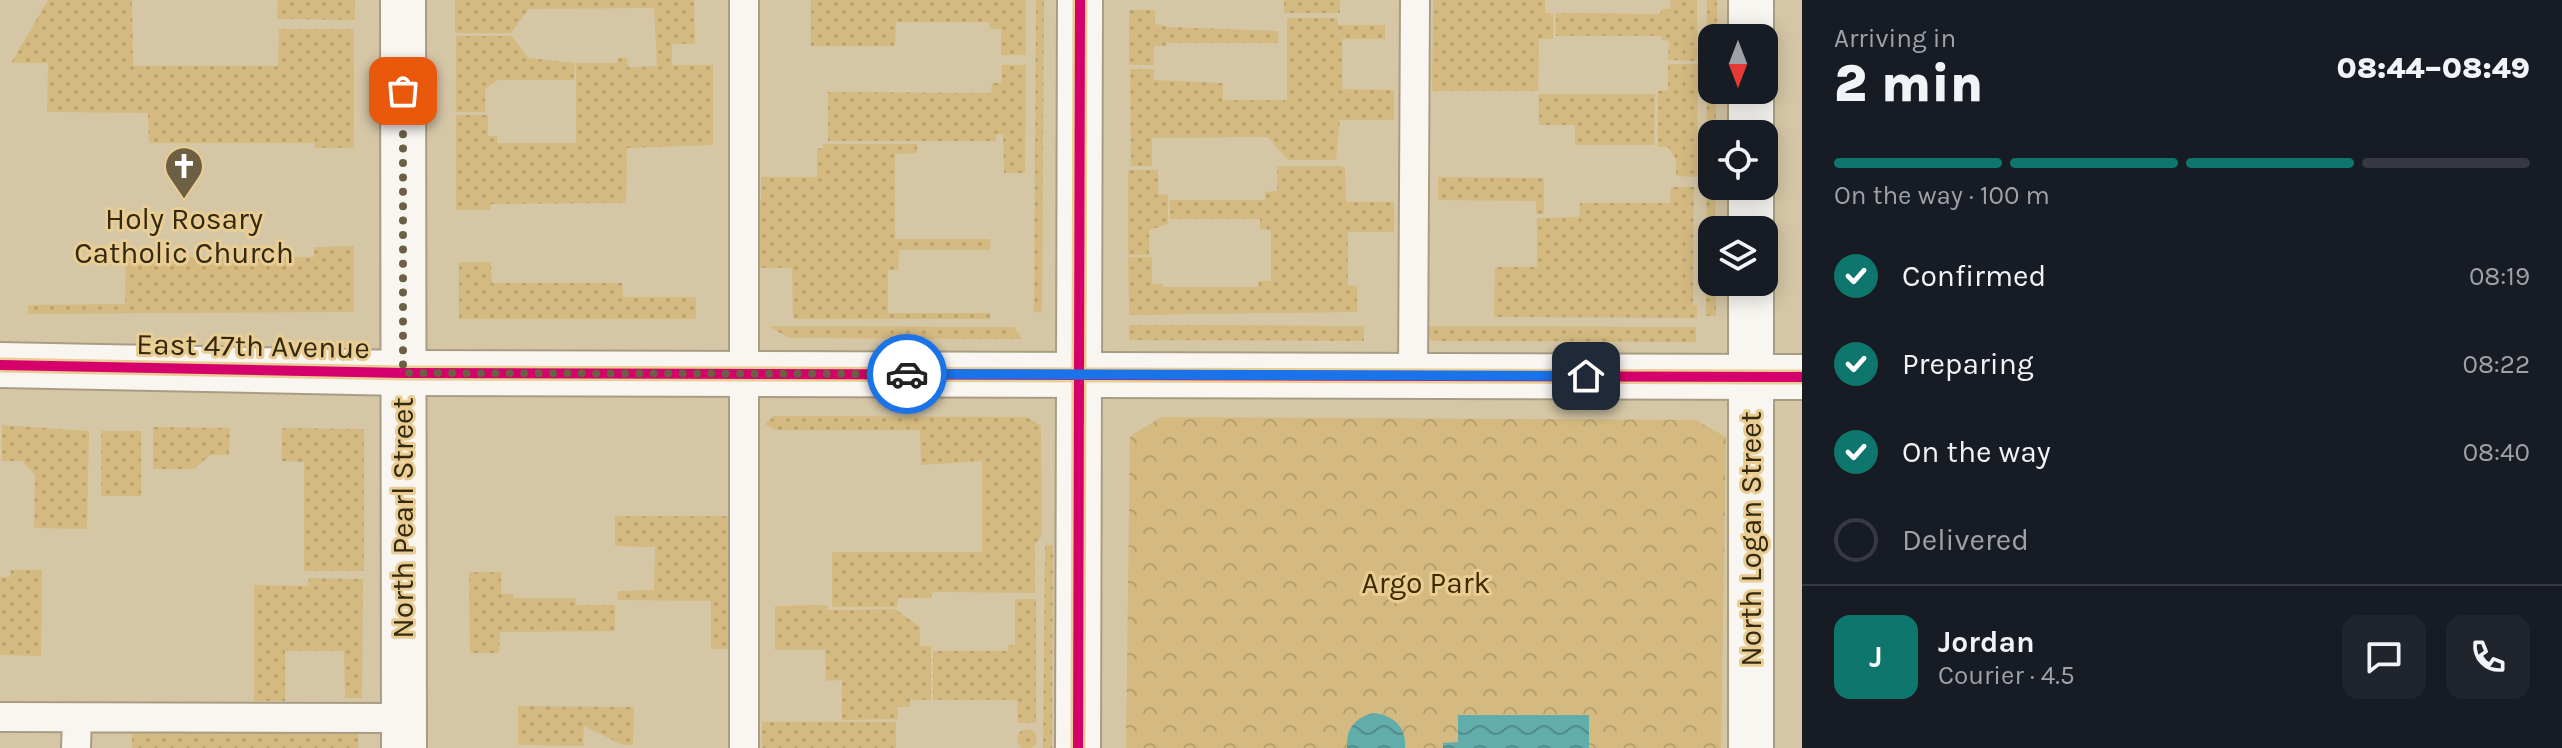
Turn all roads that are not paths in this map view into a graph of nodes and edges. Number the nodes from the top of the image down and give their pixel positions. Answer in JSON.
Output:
{"nodes":[{"id":1,"x":403,"y":0,"type":"edge"},
{"id":2,"x":744,"y":0,"type":"edge"},
{"id":3,"x":1080,"y":0,"type":"edge"},
{"id":4,"x":1415,"y":0,"type":"edge"},
{"id":5,"x":1751,"y":0,"type":"edge"},
{"id":6,"x":1751,"y":24,"type":"edge"},
{"id":7,"x":1751,"y":296,"type":"edge"},
{"id":8,"x":0,"y":365,"type":"edge"},
{"id":9,"x":403,"y":373,"type":"junction"},
{"id":10,"x":744,"y":373,"type":"junction"},
{"id":11,"x":1079,"y":375,"type":"junction"},
{"id":12,"x":1413,"y":376,"type":"junction"},
{"id":13,"x":1751,"y":377,"type":"junction"},
{"id":14,"x":1802,"y":377,"type":"edge"},
{"id":15,"x":0,"y":717,"type":"edge"},
{"id":16,"x":77,"y":718,"type":"junction"},
{"id":17,"x":404,"y":733,"type":"edge"},
{"id":18,"x":76,"y":748,"type":"edge"},
{"id":19,"x":744,"y":748,"type":"edge"},
{"id":20,"x":1078,"y":748,"type":"edge"},
{"id":21,"x":1751,"y":748,"type":"edge"}],
"edges":[{"from":1,"to":9,"type":"street","name":"North Pearl Street"},
{"from":2,"to":10,"type":"lane"},
{"from":3,"to":11,"type":"street"},
{"from":4,"to":12,"type":"lane"},
{"from":5,"to":6,"type":"street"},
{"from":7,"to":13,"type":"street","name":"North Logan Street"},
{"from":8,"to":9,"type":"street","name":"East 47th Avenue"},
{"from":9,"to":10,"type":"street","name":"East 47th Avenue"},
{"from":9,"to":17,"type":"street","name":"North Pearl Street"},
{"from":10,"to":11,"type":"street","name":"East 47th Avenue"},
{"from":10,"to":19,"type":"lane"},
{"from":11,"to":12,"type":"street","name":"East 47th Avenue"},
{"from":11,"to":20,"type":"street"},
{"from":12,"to":13,"type":"street","name":"East 47th Avenue"},
{"from":13,"to":14,"type":"street","name":"East 47th Avenue"},
{"from":13,"to":21,"type":"street","name":"North Logan Street"},
{"from":15,"to":16,"type":"lane"},
{"from":16,"to":17,"type":"lane"},
{"from":16,"to":18,"type":"lane"}]}
